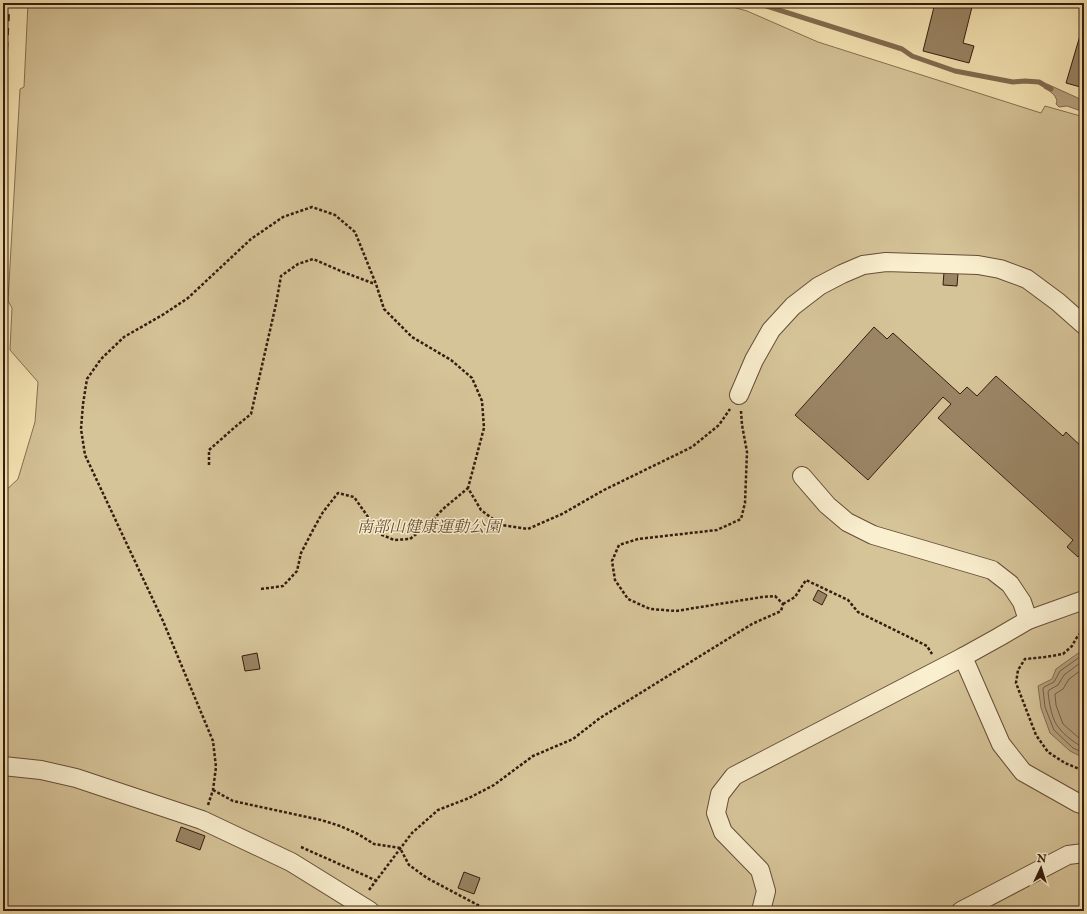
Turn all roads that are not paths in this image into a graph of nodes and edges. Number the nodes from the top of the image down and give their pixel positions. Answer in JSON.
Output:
{"nodes":[{"id":1,"x":1084,"y":325,"type":"edge"},
{"id":2,"x":739,"y":395,"type":"road end"},
{"id":3,"x":802,"y":476,"type":"dead end"},
{"id":4,"x":1084,"y":600,"type":"edge"},
{"id":5,"x":1028,"y":620,"type":"junction"},
{"id":6,"x":963,"y":656,"type":"junction"},
{"id":7,"x":3,"y":766,"type":"edge"},
{"id":8,"x":1084,"y":804,"type":"edge"},
{"id":9,"x":1084,"y":853,"type":"edge"},
{"id":10,"x":365,"y":908,"type":"edge"},
{"id":11,"x":761,"y":911,"type":"edge"},
{"id":12,"x":961,"y":911,"type":"edge"}],
"edges":[{"from":1,"to":2,"type":"street"},
{"from":3,"to":5,"type":"street"},
{"from":4,"to":5,"type":"street"},
{"from":5,"to":6,"type":"street"},
{"from":6,"to":8,"type":"street"},
{"from":6,"to":11,"type":"street"},
{"from":7,"to":10,"type":"street"},
{"from":9,"to":12,"type":"street"}]}
